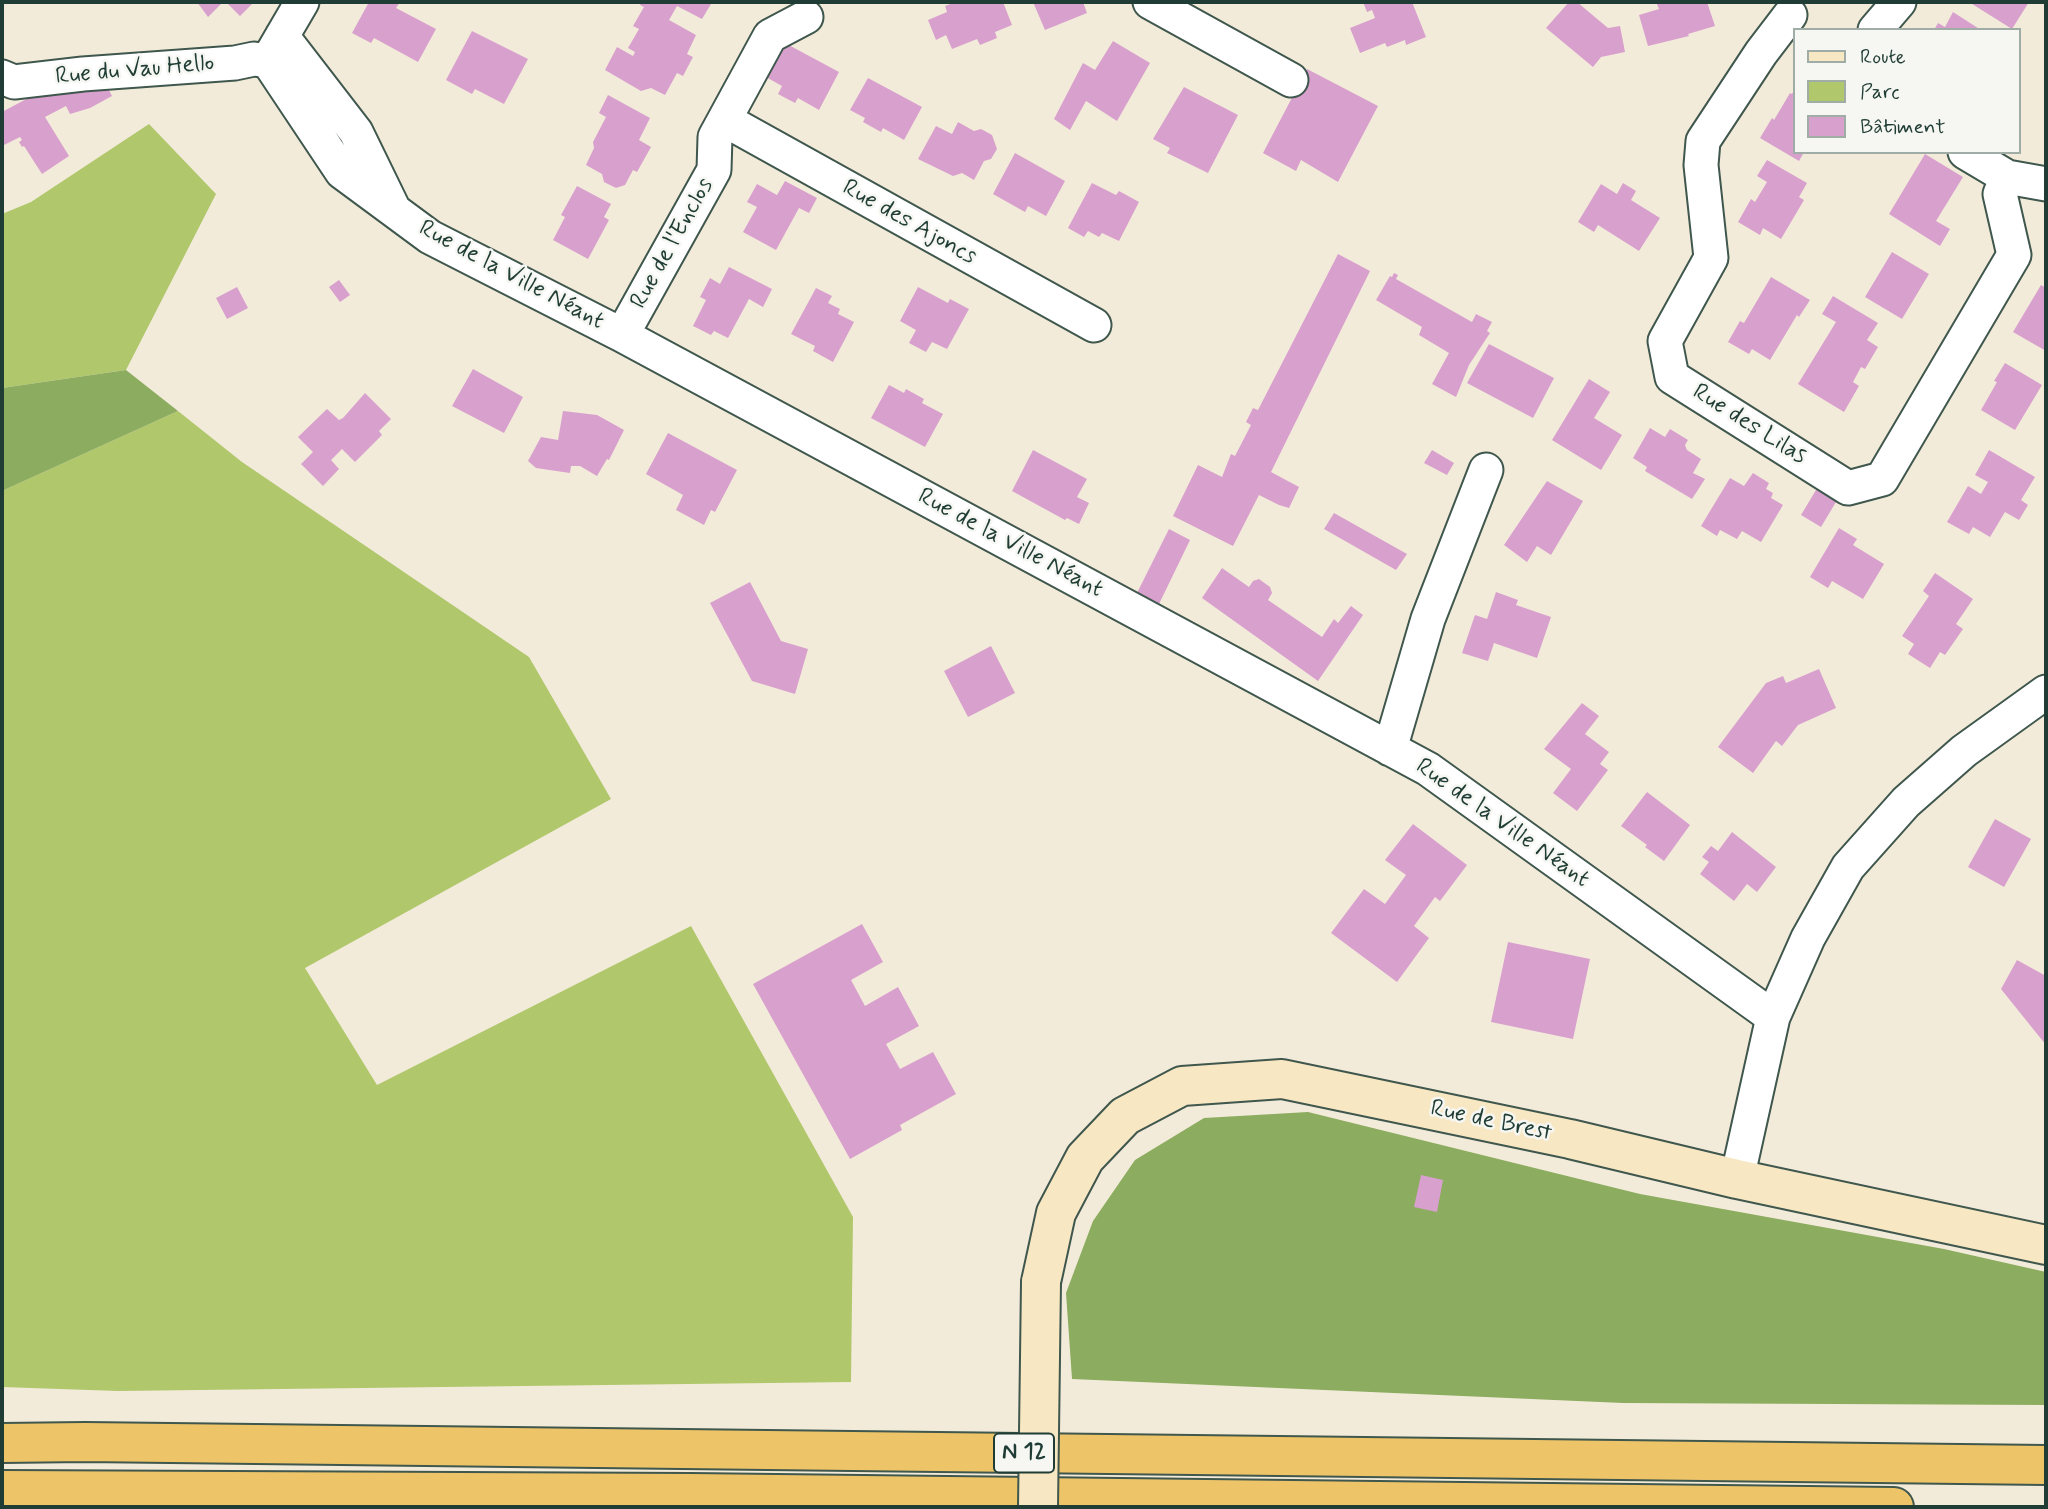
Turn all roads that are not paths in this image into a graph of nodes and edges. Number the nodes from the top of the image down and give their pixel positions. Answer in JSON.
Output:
{"nodes":[{"id":1,"x":302,"y":2,"type":"edge"},
{"id":2,"x":1150,"y":2,"type":"edge"},
{"id":3,"x":1899,"y":2,"type":"edge"},
{"id":4,"x":1791,"y":16,"type":"edge"},
{"id":5,"x":806,"y":17,"type":"dead end"},
{"id":6,"x":1877,"y":28,"type":"edge"},
{"id":7,"x":275,"y":48,"type":"junction"},
{"id":8,"x":2,"y":77,"type":"edge"},
{"id":9,"x":1291,"y":80,"type":"dead end"},
{"id":10,"x":725,"y":120,"type":"junction"},
{"id":11,"x":1968,"y":154,"type":"edge"},
{"id":12,"x":2007,"y":177,"type":"junction"},
{"id":13,"x":2046,"y":184,"type":"edge"},
{"id":14,"x":1094,"y":325,"type":"dead end"},
{"id":15,"x":622,"y":335,"type":"junction"},
{"id":16,"x":1486,"y":470,"type":"dead end"},
{"id":17,"x":2046,"y":692,"type":"edge"},
{"id":18,"x":1390,"y":749,"type":"junction"},
{"id":19,"x":1773,"y":1017,"type":"junction"},
{"id":20,"x":1737,"y":1180,"type":"junction"},
{"id":21,"x":2046,"y":1245,"type":"edge"},
{"id":22,"x":2,"y":1443,"type":"edge"},
{"id":23,"x":2046,"y":1465,"type":"edge"},
{"id":24,"x":2,"y":1490,"type":"edge"},
{"id":25,"x":1038,"y":1507,"type":"edge"},
{"id":26,"x":1894,"y":1507,"type":"edge"}],
"edges":[{"from":1,"to":7,"type":"street"},
{"from":2,"to":9,"type":"street"},
{"from":3,"to":6,"type":"street"},
{"from":4,"to":12,"type":"street","name":"Rue des Lilas"},
{"from":5,"to":10,"type":"street","name":"Rue de l'Enclos"},
{"from":7,"to":8,"type":"street","name":"Rue du Vau Hello"},
{"from":7,"to":15,"type":"street","name":"Rue de la Ville Néant"},
{"from":10,"to":14,"type":"street","name":"Rue des Ajoncs"},
{"from":10,"to":15,"type":"street","name":"Rue de l'Enclos"},
{"from":11,"to":12,"type":"street"},
{"from":12,"to":13,"type":"street"},
{"from":15,"to":18,"type":"street","name":"Rue de la Ville Néant"},
{"from":16,"to":18,"type":"street"},
{"from":17,"to":19,"type":"street"},
{"from":18,"to":19,"type":"street","name":"Rue de la Ville Néant"},
{"from":19,"to":20,"type":"street"},
{"from":20,"to":21,"type":"main road","name":"Rue de Brest"},
{"from":20,"to":25,"type":"main road","name":"Rue de Brest","bridge":true},
{"from":22,"to":23,"type":"highway","number":"N 12"},
{"from":24,"to":26,"type":"highway","number":"N 12"}]}
